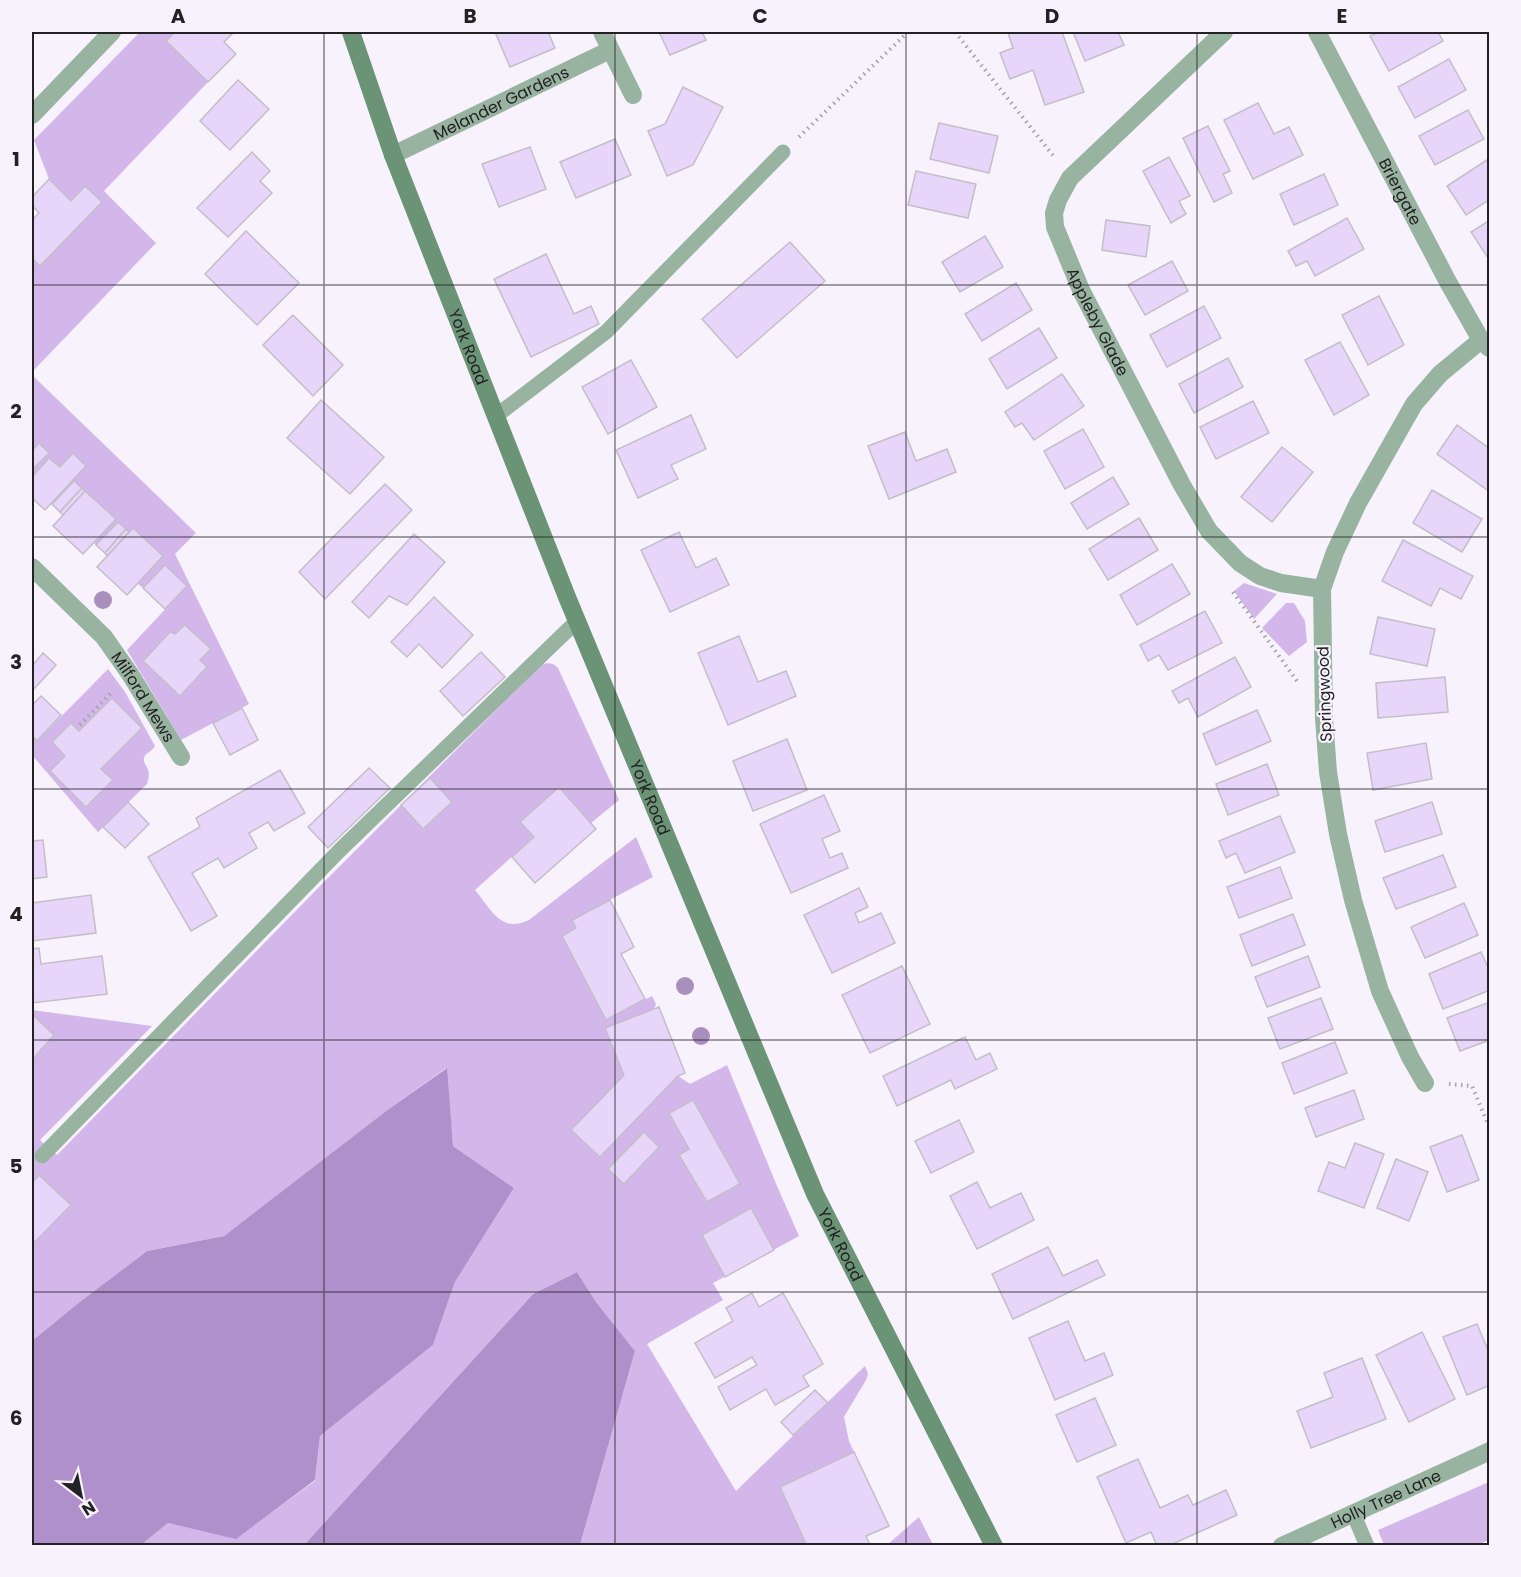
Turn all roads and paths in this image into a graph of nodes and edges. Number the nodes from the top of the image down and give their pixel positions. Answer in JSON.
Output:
{"nodes":[{"id":1,"x":112,"y":32,"type":"edge"},
{"id":2,"x":351,"y":32,"type":"edge"},
{"id":3,"x":602,"y":32,"type":"edge"},
{"id":4,"x":908,"y":32,"type":"edge"},
{"id":5,"x":955,"y":32,"type":"edge"},
{"id":6,"x":1224,"y":32,"type":"edge"},
{"id":7,"x":1317,"y":32,"type":"edge"},
{"id":8,"x":610,"y":51,"type":"junction"},
{"id":9,"x":633,"y":95,"type":"dead end"},
{"id":10,"x":32,"y":115,"type":"edge"},
{"id":11,"x":783,"y":152,"type":"joint"},
{"id":12,"x":393,"y":155,"type":"junction"},
{"id":13,"x":1070,"y":178,"type":"junction"},
{"id":14,"x":1485,"y":344,"type":"edge"},
{"id":15,"x":496,"y":416,"type":"junction"},
{"id":16,"x":32,"y":567,"type":"edge"},
{"id":17,"x":1227,"y":583,"type":"dead end"},
{"id":18,"x":1322,"y":589,"type":"junction"},
{"id":19,"x":577,"y":621,"type":"junction"},
{"id":20,"x":130,"y":674,"type":"junction"},
{"id":21,"x":1323,"y":717,"type":"junction"},
{"id":22,"x":80,"y":725,"type":"dead end"},
{"id":23,"x":181,"y":757,"type":"dead end"},
{"id":24,"x":1425,"y":1083,"type":"joint"},
{"id":25,"x":1490,"y":1129,"type":"edge"},
{"id":26,"x":42,"y":1156,"type":"dead end"},
{"id":27,"x":1490,"y":1451,"type":"edge"},
{"id":28,"x":1353,"y":1513,"type":"junction"},
{"id":29,"x":994,"y":1545,"type":"edge"},
{"id":30,"x":1282,"y":1545,"type":"edge"},
{"id":31,"x":1367,"y":1545,"type":"edge"}],
"edges":[{"from":1,"to":10,"type":"street"},
{"from":2,"to":12,"type":"street","name":"York Road"},
{"from":3,"to":8,"type":"street"},
{"from":4,"to":11,"type":"path"},
{"from":5,"to":13,"type":"path"},
{"from":6,"to":13,"type":"street","name":"Appleby Glade"},
{"from":7,"to":14,"type":"street","name":"Briergate"},
{"from":8,"to":9,"type":"street"},
{"from":8,"to":12,"type":"street","name":"Melander Gardens"},
{"from":11,"to":15,"type":"lane"},
{"from":12,"to":15,"type":"street","name":"York Road"},
{"from":13,"to":18,"type":"street","name":"Appleby Glade"},
{"from":14,"to":18,"type":"street","name":"Springwood"},
{"from":15,"to":19,"type":"street","name":"York Road"},
{"from":16,"to":20,"type":"street","name":"Milford Mews"},
{"from":17,"to":21,"type":"path"},
{"from":18,"to":21,"type":"street","name":"Springwood"},
{"from":19,"to":26,"type":"lane"},
{"from":19,"to":29,"type":"street","name":"York Road"},
{"from":20,"to":22,"type":"path"},
{"from":20,"to":23,"type":"street","name":"Milford Mews"},
{"from":21,"to":24,"type":"street","name":"Springwood"},
{"from":24,"to":25,"type":"path"},
{"from":27,"to":28,"type":"street","name":"Holly Tree Lane"},
{"from":28,"to":30,"type":"street","name":"Holly Tree Lane"},
{"from":28,"to":31,"type":"lane"}]}
